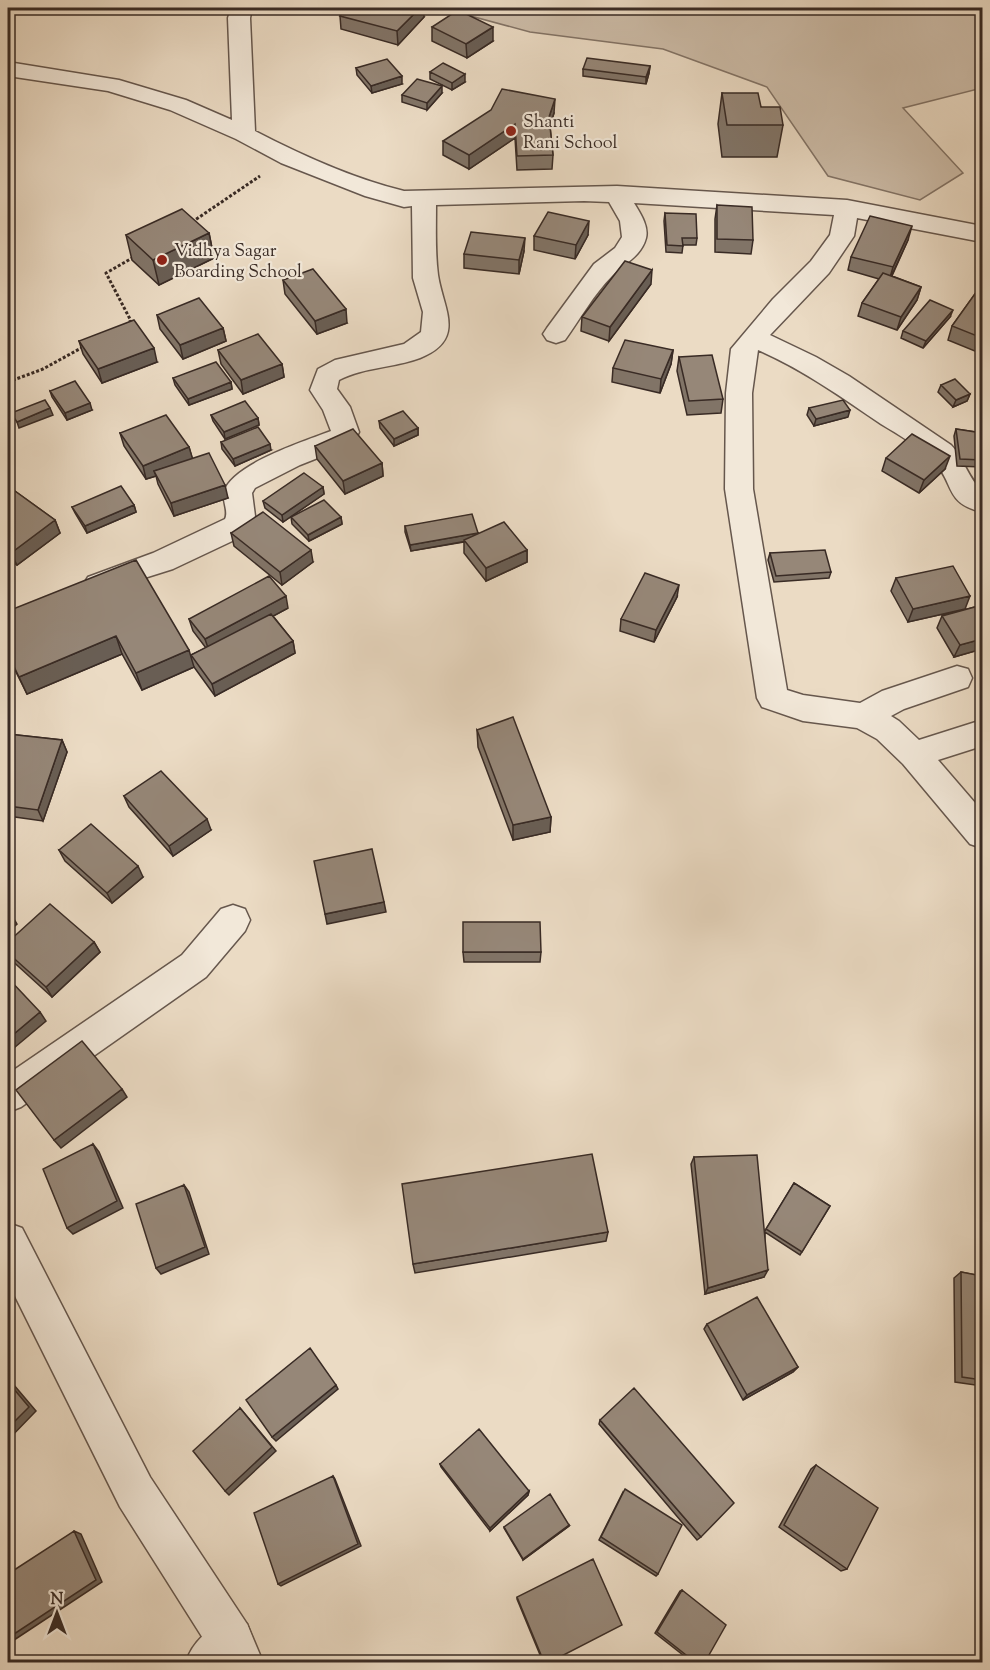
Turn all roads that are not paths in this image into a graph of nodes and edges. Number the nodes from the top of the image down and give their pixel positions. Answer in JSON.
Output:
{"nodes":[{"id":1,"x":241,"y":8,"type":"edge"},
{"id":2,"x":8,"y":69,"type":"edge"},
{"id":3,"x":244,"y":134,"type":"junction"},
{"id":4,"x":617,"y":194,"type":"junction"},
{"id":5,"x":424,"y":200,"type":"junction"},
{"id":6,"x":847,"y":208,"type":"junction"},
{"id":7,"x":982,"y":234,"type":"edge"},
{"id":8,"x":556,"y":334,"type":"dead end"},
{"id":9,"x":753,"y":338,"type":"junction"},
{"id":10,"x":982,"y":502,"type":"edge"},
{"id":11,"x":73,"y":597,"type":"edge"},
{"id":12,"x":957,"y":678,"type":"dead end"},
{"id":13,"x":863,"y":716,"type":"junction"},
{"id":14,"x":982,"y":733,"type":"edge"},
{"id":15,"x":914,"y":755,"type":"junction"},
{"id":16,"x":982,"y":834,"type":"edge"},
{"id":17,"x":233,"y":920,"type":"dead end"},
{"id":18,"x":8,"y":1095,"type":"edge"},
{"id":19,"x":8,"y":1242,"type":"edge"},
{"id":20,"x":226,"y":1655,"type":"edge"}],
"edges":[{"from":1,"to":3,"type":"street"},
{"from":2,"to":3,"type":"street"},
{"from":3,"to":5,"type":"street"},
{"from":4,"to":5,"type":"street"},
{"from":4,"to":6,"type":"street"},
{"from":4,"to":8,"type":"street"},
{"from":5,"to":11,"type":"street"},
{"from":6,"to":7,"type":"street"},
{"from":6,"to":9,"type":"street"},
{"from":9,"to":10,"type":"street"},
{"from":9,"to":13,"type":"street"},
{"from":12,"to":13,"type":"street"},
{"from":13,"to":15,"type":"street"},
{"from":14,"to":15,"type":"street"},
{"from":15,"to":16,"type":"street"},
{"from":17,"to":18,"type":"street"},
{"from":19,"to":20,"type":"street"}]}
